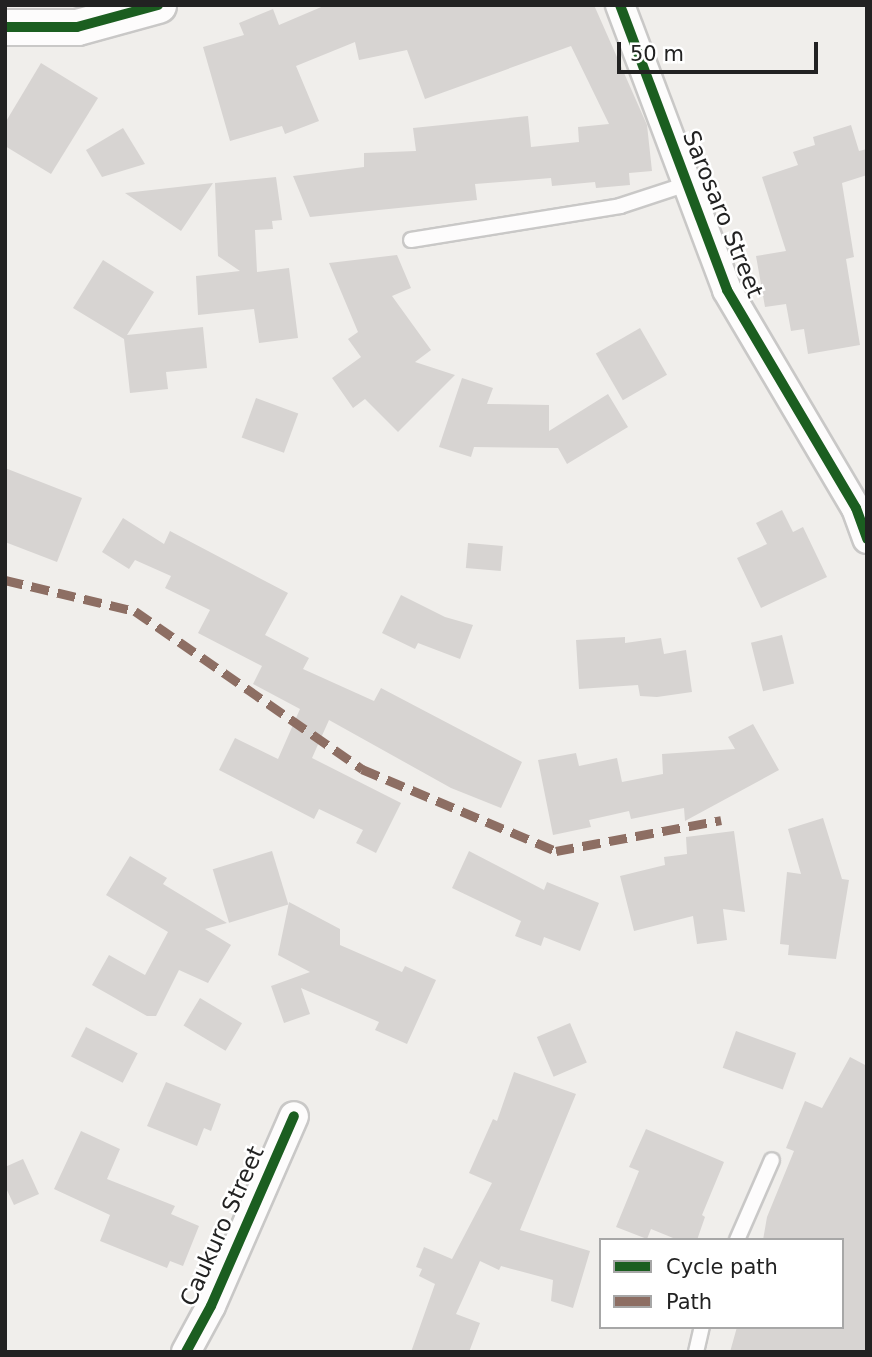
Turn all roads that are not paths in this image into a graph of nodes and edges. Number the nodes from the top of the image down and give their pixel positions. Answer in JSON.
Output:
{"nodes":[{"id":1,"x":158,"y":5,"type":"edge"},
{"id":2,"x":620,"y":5,"type":"edge"},
{"id":3,"x":5,"y":27,"type":"edge"},
{"id":4,"x":687,"y":184,"type":"junction"},
{"id":5,"x":411,"y":240,"type":"dead end"},
{"id":6,"x":867,"y":539,"type":"edge"},
{"id":7,"x":294,"y":1116,"type":"dead end"},
{"id":8,"x":772,"y":1160,"type":"dead end"},
{"id":9,"x":738,"y":1238,"type":"edge"},
{"id":10,"x":702,"y":1329,"type":"edge"},
{"id":11,"x":186,"y":1352,"type":"edge"},
{"id":12,"x":696,"y":1352,"type":"edge"}],
"edges":[{"from":1,"to":3,"type":"street"},
{"from":2,"to":4,"type":"street","name":"Sarosaro Street"},
{"from":4,"to":5,"type":"lane"},
{"from":4,"to":6,"type":"street","name":"Sarosaro Street"},
{"from":7,"to":11,"type":"street","name":"Caukuro Street"},
{"from":8,"to":9,"type":"lane"},
{"from":10,"to":12,"type":"lane"}]}
